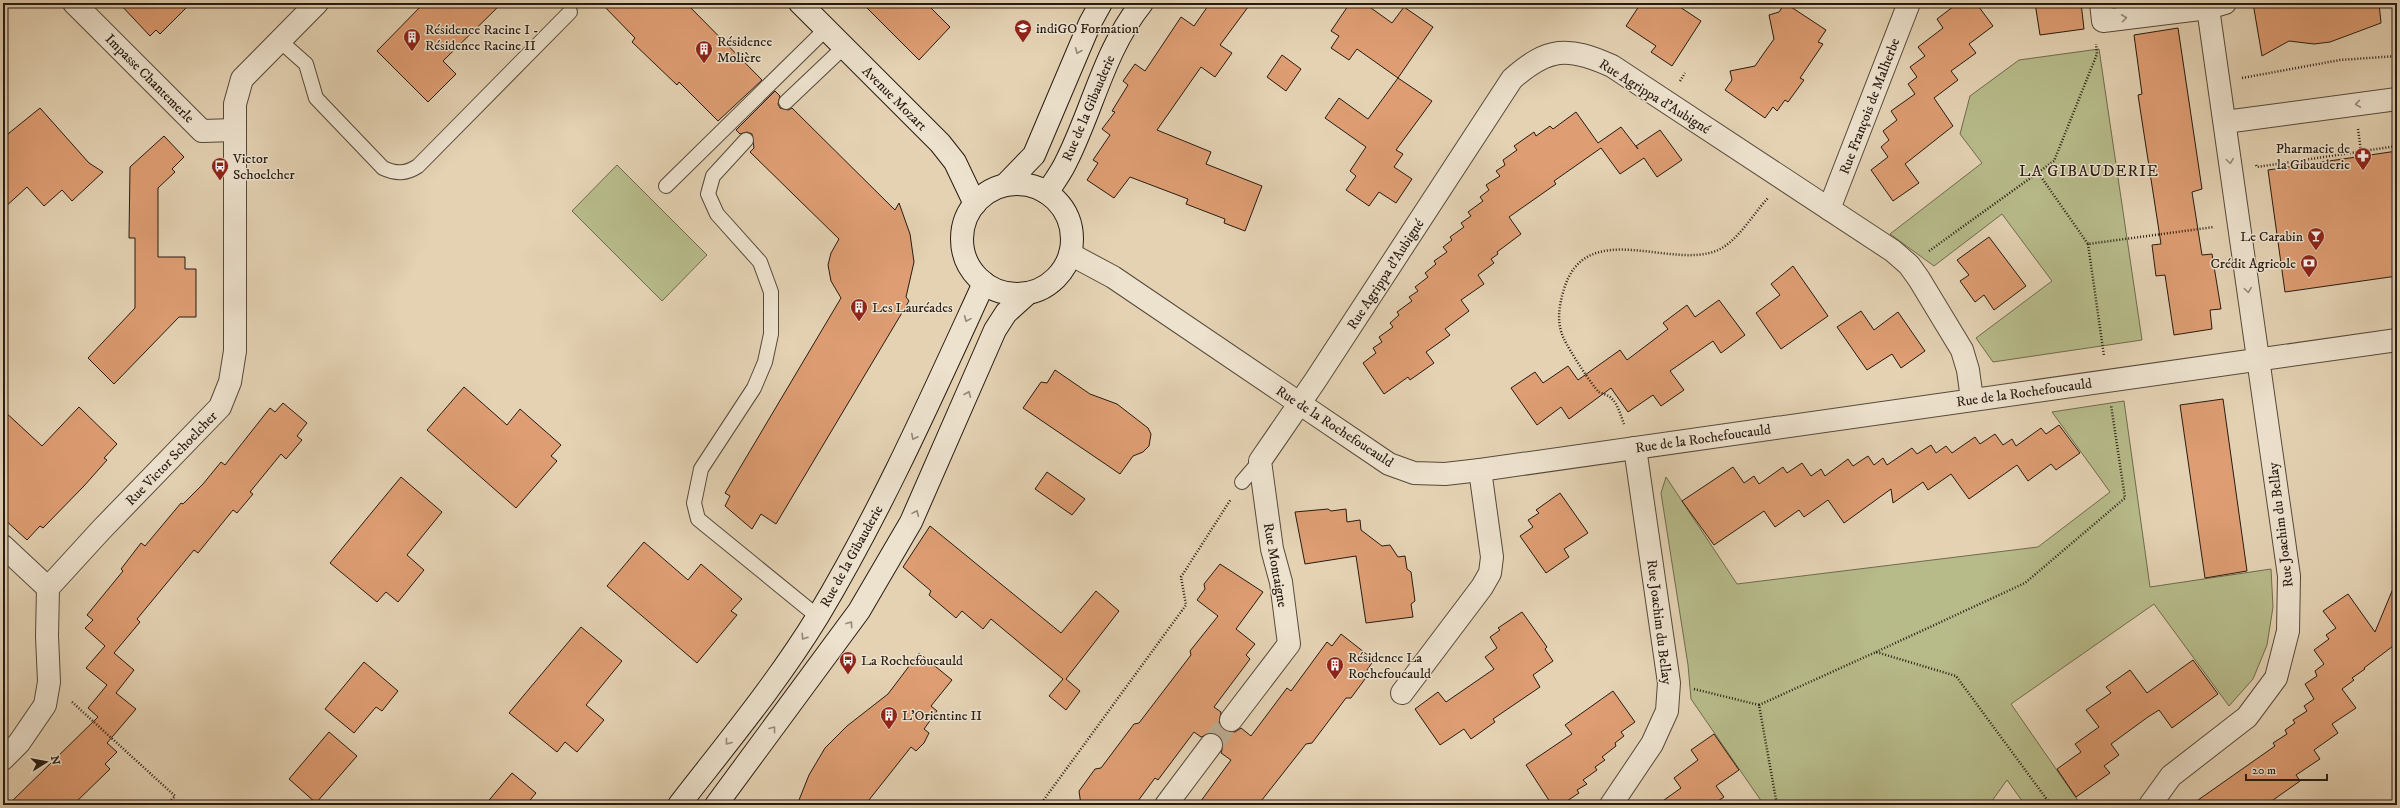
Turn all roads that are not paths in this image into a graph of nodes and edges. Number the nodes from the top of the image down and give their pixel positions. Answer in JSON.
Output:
{"nodes":[{"id":1,"x":74,"y":3,"type":"edge"},
{"id":2,"x":317,"y":3,"type":"edge"},
{"id":3,"x":800,"y":3,"type":"edge"},
{"id":4,"x":1101,"y":3,"type":"edge"},
{"id":5,"x":1142,"y":3,"type":"edge"},
{"id":6,"x":1909,"y":3,"type":"edge"},
{"id":7,"x":2216,"y":5,"type":"edge"},
{"id":8,"x":570,"y":12,"type":"dead end"},
{"id":9,"x":2102,"y":12,"type":"edge"},
{"id":10,"x":826,"y":29,"type":"junction"},
{"id":11,"x":279,"y":40,"type":"junction"},
{"id":12,"x":844,"y":47,"type":"junction"},
{"id":13,"x":2397,"y":99,"type":"edge"},
{"id":14,"x":786,"y":102,"type":"dead end"},
{"id":15,"x":2225,"y":122,"type":"junction"},
{"id":16,"x":235,"y":130,"type":"junction"},
{"id":17,"x":746,"y":140,"type":"dead end"},
{"id":18,"x":666,"y":186,"type":"dead end"},
{"id":19,"x":1005,"y":186,"type":"junction"},
{"id":20,"x":1046,"y":193,"type":"junction"},
{"id":21,"x":975,"y":204,"type":"junction"},
{"id":22,"x":1829,"y":209,"type":"junction"},
{"id":23,"x":1070,"y":254,"type":"junction"},
{"id":24,"x":984,"y":284,"type":"junction"},
{"id":25,"x":1028,"y":293,"type":"junction"},
{"id":26,"x":2397,"y":340,"type":"edge"},
{"id":27,"x":2258,"y":360,"type":"junction"},
{"id":28,"x":1972,"y":399,"type":"junction"},
{"id":29,"x":1300,"y":404,"type":"junction"},
{"id":30,"x":1635,"y":448,"type":"junction"},
{"id":31,"x":1260,"y":461,"type":"junction"},
{"id":32,"x":1480,"y":470,"type":"junction"},
{"id":33,"x":1242,"y":482,"type":"road end"},
{"id":34,"x":3,"y":546,"type":"edge"},
{"id":35,"x":48,"y":588,"type":"junction"},
{"id":36,"x":817,"y":616,"type":"junction"},
{"id":37,"x":1402,"y":693,"type":"dead end"},
{"id":38,"x":1231,"y":720,"type":"tunnel mouth"},
{"id":39,"x":1211,"y":745,"type":"tunnel mouth"},
{"id":40,"x":3,"y":759,"type":"edge"},
{"id":41,"x":680,"y":805,"type":"edge"},
{"id":42,"x":716,"y":805,"type":"edge"},
{"id":43,"x":1166,"y":805,"type":"edge"},
{"id":44,"x":1612,"y":805,"type":"edge"},
{"id":45,"x":2150,"y":805,"type":"edge"}],
"edges":[{"from":1,"to":16,"type":"street","name":"Impasse Chantemerle"},
{"from":2,"to":11,"type":"street","name":"Rue Victor Schoelcher"},
{"from":3,"to":10,"type":"street","name":"Avenue Mozart"},
{"from":4,"to":19,"type":"street","one_way":true},
{"from":5,"to":20,"type":"street","name":"Rue de la Gibauderie"},
{"from":6,"to":22,"type":"street","name":"Rue François de Malherbe"},
{"from":9,"to":7,"type":"street","one_way":true},
{"from":7,"to":15,"type":"street"},
{"from":8,"to":11,"type":"lane"},
{"from":10,"to":12,"type":"street","name":"Avenue Mozart"},
{"from":10,"to":18,"type":"lane"},
{"from":11,"to":16,"type":"street","name":"Rue Victor Schoelcher"},
{"from":12,"to":14,"type":"lane"},
{"from":12,"to":21,"type":"street","name":"Avenue Mozart"},
{"from":13,"to":15,"type":"street","one_way":true},
{"from":15,"to":27,"type":"street","one_way":true},
{"from":16,"to":35,"type":"street","name":"Rue Victor Schoelcher"},
{"from":17,"to":36,"type":"lane"},
{"from":19,"to":20,"type":"street"},
{"from":19,"to":21,"type":"street"},
{"from":20,"to":23,"type":"street"},
{"from":21,"to":24,"type":"street"},
{"from":22,"to":28,"type":"street","name":"Rue Agrippa d'Aubigné"},
{"from":22,"to":29,"type":"street","name":"Rue Agrippa d'Aubigné"},
{"from":23,"to":25,"type":"street"},
{"from":23,"to":29,"type":"street","name":"Rue de la Rochefoucauld"},
{"from":24,"to":25,"type":"street"},
{"from":24,"to":36,"type":"street","name":"Rue de la Gibauderie","one_way":true},
{"from":42,"to":25,"type":"street","one_way":true},
{"from":26,"to":27,"type":"street","name":"Rue de la Rochefoucauld"},
{"from":27,"to":28,"type":"street","name":"Rue de la Rochefoucauld"},
{"from":27,"to":45,"type":"street","name":"Rue Joachim du Bellay"},
{"from":28,"to":30,"type":"street","name":"Rue de la Rochefoucauld"},
{"from":29,"to":31,"type":"street"},
{"from":29,"to":32,"type":"street","name":"Rue de la Rochefoucauld"},
{"from":30,"to":32,"type":"street","name":"Rue de la Rochefoucauld"},
{"from":30,"to":44,"type":"street","name":"Rue Joachim du Bellay"},
{"from":31,"to":33,"type":"lane"},
{"from":31,"to":38,"type":"street","name":"Rue Montaigne"},
{"from":32,"to":37,"type":"street"},
{"from":34,"to":35,"type":"street"},
{"from":35,"to":40,"type":"street"},
{"from":36,"to":41,"type":"street","name":"Rue de la Gibauderie","one_way":true},
{"from":39,"to":43,"type":"street"}]}
